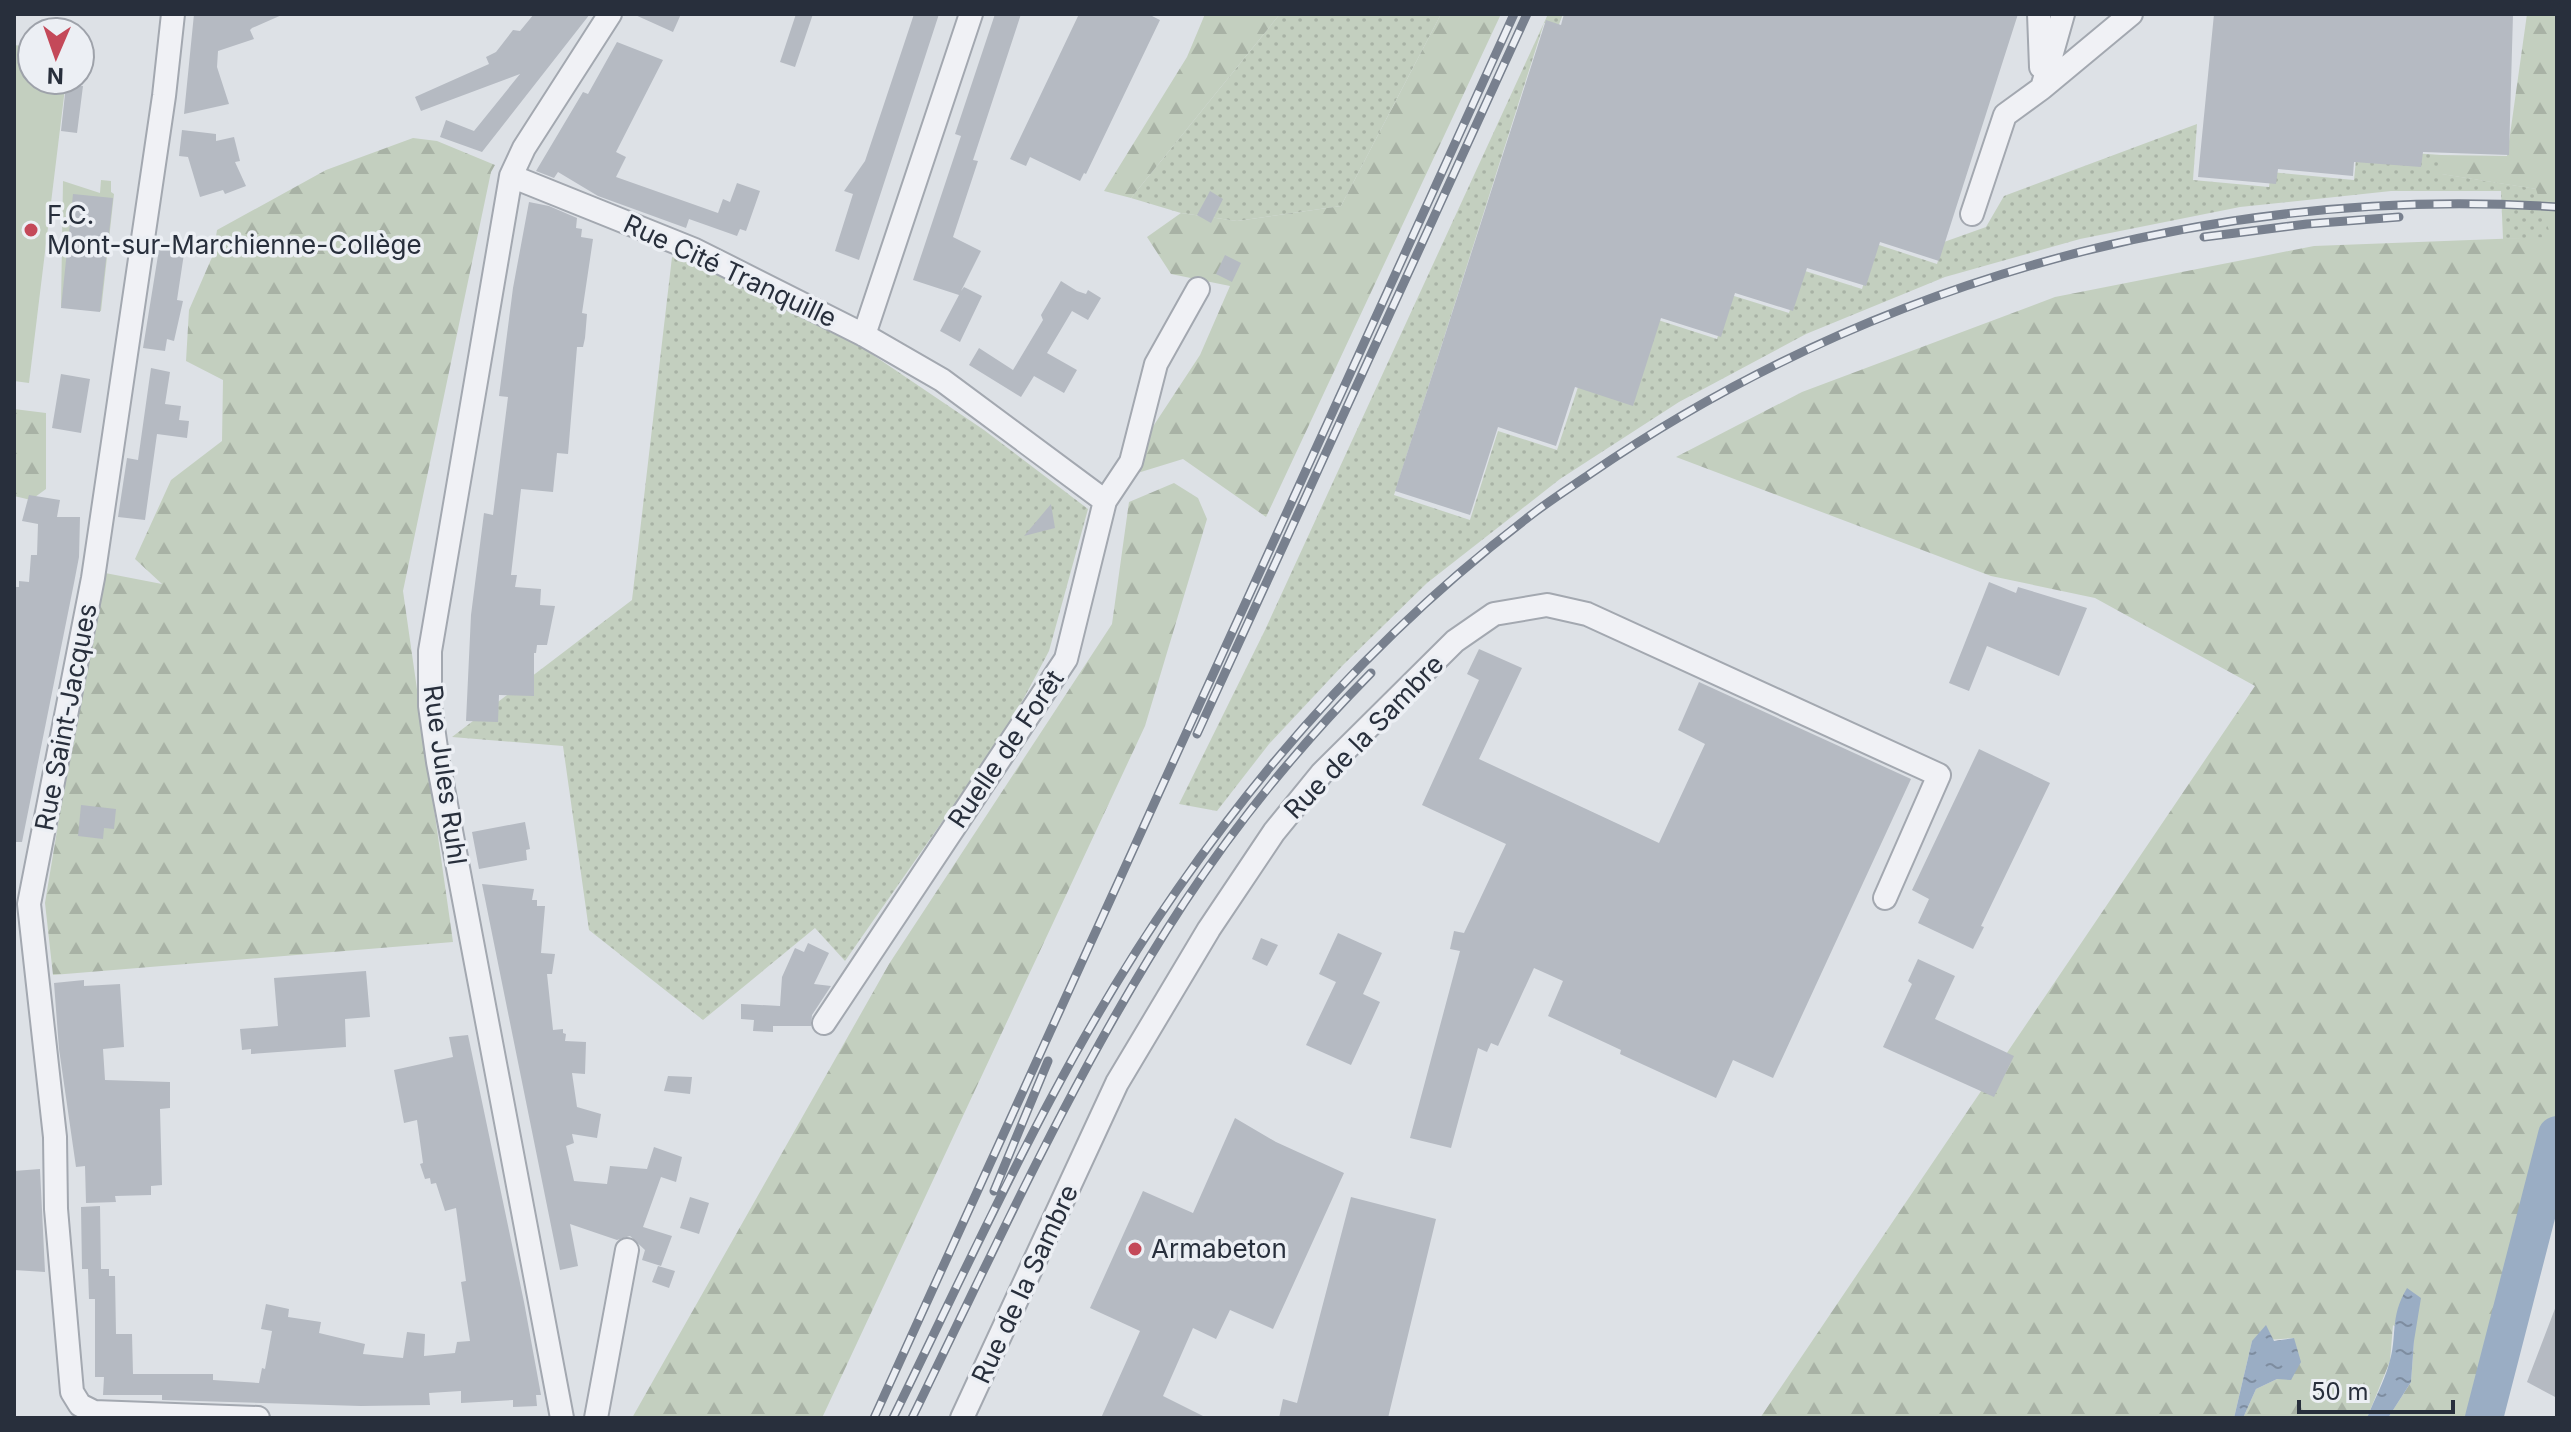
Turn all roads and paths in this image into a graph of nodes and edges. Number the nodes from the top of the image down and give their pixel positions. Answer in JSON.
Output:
{"nodes":[{"id":1,"x":173,"y":14,"type":"edge"},
{"id":2,"x":610,"y":14,"type":"edge"},
{"id":3,"x":971,"y":14,"type":"edge"},
{"id":4,"x":2039,"y":14,"type":"edge"},
{"id":5,"x":2063,"y":14,"type":"edge"},
{"id":6,"x":2131,"y":14,"type":"edge"},
{"id":7,"x":2042,"y":88,"type":"junction"},
{"id":8,"x":511,"y":176,"type":"junction"},
{"id":9,"x":1972,"y":214,"type":"dead end"},
{"id":10,"x":1198,"y":289,"type":"dead end"},
{"id":11,"x":864,"y":335,"type":"junction"},
{"id":12,"x":1105,"y":501,"type":"junction"},
{"id":13,"x":1885,"y":898,"type":"dead end"},
{"id":14,"x":22,"y":904,"type":"edge"},
{"id":15,"x":824,"y":1023,"type":"dead end"},
{"id":16,"x":627,"y":1250,"type":"dead end"},
{"id":17,"x":258,"y":1418,"type":"edge"},
{"id":18,"x":562,"y":1418,"type":"edge"},
{"id":19,"x":596,"y":1418,"type":"edge"},
{"id":20,"x":962,"y":1418,"type":"edge"}],
"edges":[{"from":1,"to":14,"type":"street","name":"Rue Saint-Jacques"},
{"from":2,"to":8,"type":"street","name":"Rue Jules Ruhl"},
{"from":3,"to":11,"type":"street"},
{"from":4,"to":7,"type":"street"},
{"from":5,"to":7,"type":"street"},
{"from":6,"to":7,"type":"street"},
{"from":7,"to":9,"type":"street"},
{"from":8,"to":11,"type":"street","name":"Rue Cité Tranquille"},
{"from":8,"to":18,"type":"street","name":"Rue Jules Ruhl"},
{"from":10,"to":12,"type":"street","name":"Ruelle de Forêt"},
{"from":11,"to":12,"type":"street","name":"Rue Cité Tranquille"},
{"from":12,"to":15,"type":"street","name":"Ruelle de Forêt"},
{"from":13,"to":20,"type":"street","name":"Rue de la Sambre"},
{"from":14,"to":17,"type":"street","name":"Rue Saint-Jacques"},
{"from":16,"to":19,"type":"street"}]}
